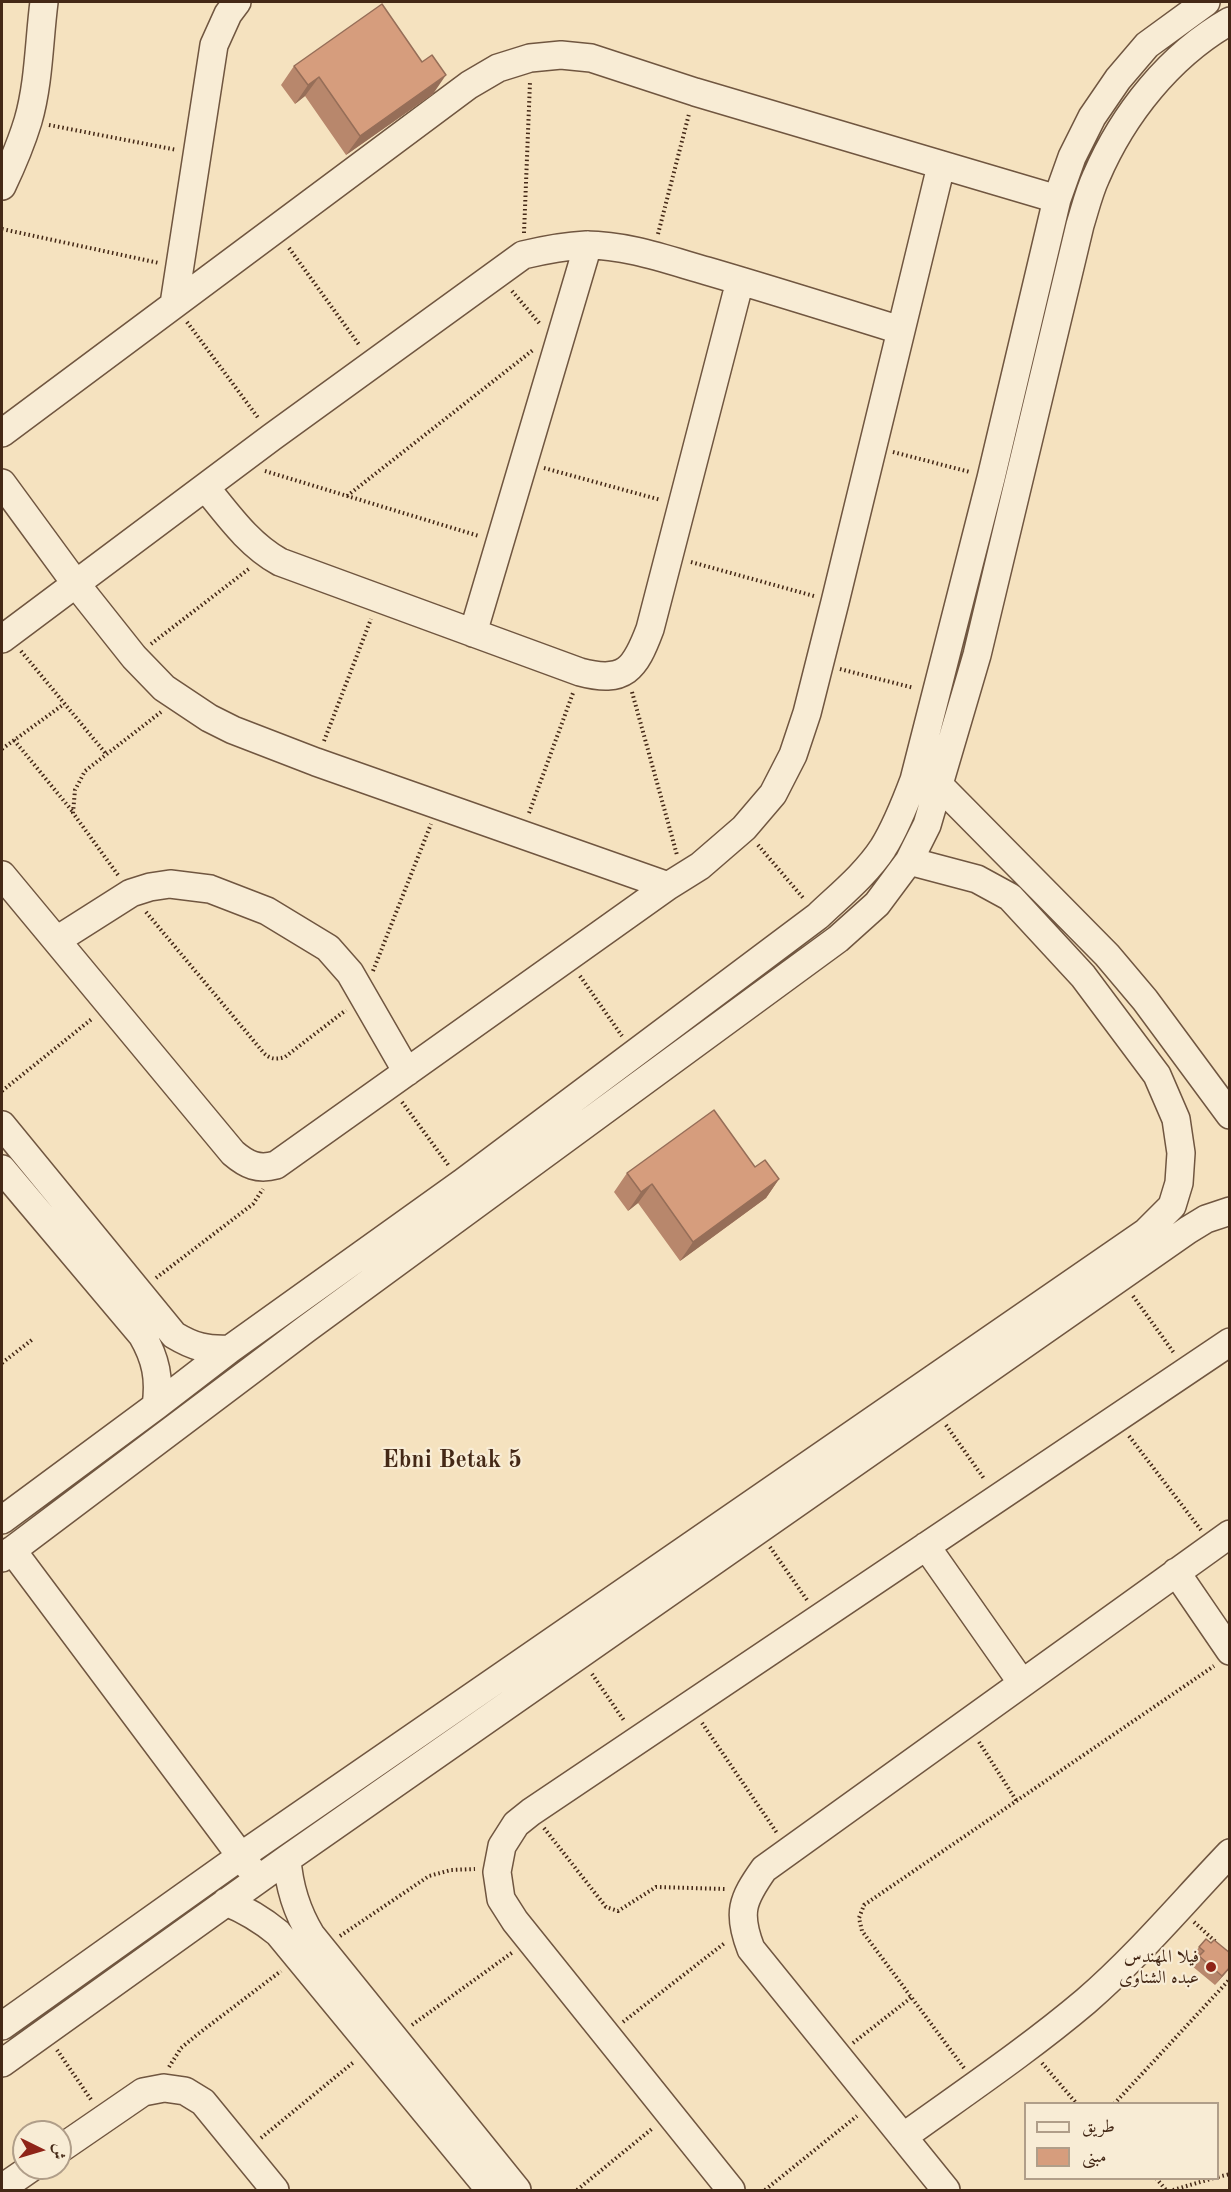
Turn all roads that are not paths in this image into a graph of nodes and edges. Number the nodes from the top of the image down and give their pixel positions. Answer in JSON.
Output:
{"nodes":[{"id":1,"x":44,"y":2,"type":"edge"},
{"id":2,"x":237,"y":2,"type":"edge"},
{"id":3,"x":1201,"y":3,"type":"edge"},
{"id":4,"x":1230,"y":21,"type":"edge"},
{"id":5,"x":941,"y":165,"type":"junction"},
{"id":6,"x":2,"y":186,"type":"edge"},
{"id":7,"x":1057,"y":199,"type":"junction"},
{"id":8,"x":588,"y":245,"type":"junction"},
{"id":9,"x":741,"y":281,"type":"junction"},
{"id":10,"x":174,"y":304,"type":"junction"},
{"id":11,"x":900,"y":330,"type":"junction"},
{"id":12,"x":2,"y":433,"type":"edge"},
{"id":13,"x":2,"y":483,"type":"edge"},
{"id":14,"x":206,"y":488,"type":"junction"},
{"id":15,"x":76,"y":584,"type":"junction"},
{"id":16,"x":473,"y":633,"type":"junction"},
{"id":17,"x":4,"y":637,"type":"edge"},
{"id":18,"x":940,"y":786,"type":"junction"},
{"id":19,"x":909,"y":861,"type":"junction"},
{"id":20,"x":2,"y":875,"type":"edge"},
{"id":21,"x":676,"y":881,"type":"junction"},
{"id":22,"x":57,"y":940,"type":"junction"},
{"id":23,"x":1183,"y":1053,"type":"junction"},
{"id":24,"x":1157,"y":1075,"type":"junction"},
{"id":25,"x":398,"y":1078,"type":"junction"},
{"id":26,"x":1230,"y":1115,"type":"edge"},
{"id":27,"x":2,"y":1125,"type":"edge"},
{"id":28,"x":8,"y":1162,"type":"edge"},
{"id":29,"x":1230,"y":1211,"type":"edge"},
{"id":30,"x":1169,"y":1228,"type":"junction"},
{"id":31,"x":151,"y":1328,"type":"junction"},
{"id":32,"x":1230,"y":1342,"type":"edge"},
{"id":33,"x":230,"y":1349,"type":"junction"},
{"id":34,"x":156,"y":1406,"type":"junction"},
{"id":35,"x":2,"y":1520,"type":"edge"},
{"id":36,"x":1221,"y":1540,"type":"edge"},
{"id":37,"x":926,"y":1546,"type":"junction"},
{"id":38,"x":7,"y":1554,"type":"edge"},
{"id":39,"x":1176,"y":1572,"type":"junction"},
{"id":40,"x":1225,"y":1656,"type":"edge"},
{"id":41,"x":1022,"y":1683,"type":"junction"},
{"id":42,"x":487,"y":1687,"type":"junction"},
{"id":43,"x":504,"y":1708,"type":"junction"},
{"id":44,"x":1230,"y":1853,"type":"edge"},
{"id":45,"x":241,"y":1856,"type":"junction"},
{"id":46,"x":287,"y":1859,"type":"junction"},
{"id":47,"x":258,"y":1879,"type":"junction"},
{"id":48,"x":226,"y":1902,"type":"junction"},
{"id":49,"x":305,"y":1947,"type":"junction"},
{"id":50,"x":2,"y":2026,"type":"edge"},
{"id":51,"x":383,"y":2043,"type":"junction"},
{"id":52,"x":2,"y":2062,"type":"edge"},
{"id":53,"x":903,"y":2138,"type":"junction"},
{"id":54,"x":72,"y":2141,"type":"edge"},
{"id":55,"x":275,"y":2190,"type":"edge"},
{"id":56,"x":490,"y":2190,"type":"edge"},
{"id":57,"x":517,"y":2190,"type":"edge"},
{"id":58,"x":731,"y":2190,"type":"edge"},
{"id":59,"x":946,"y":2190,"type":"edge"}],
"edges":[{"from":1,"to":6,"type":"street"},
{"from":2,"to":10,"type":"street"},
{"from":3,"to":7,"type":"street"},
{"from":4,"to":18,"type":"street"},
{"from":5,"to":7,"type":"street"},
{"from":5,"to":10,"type":"street"},
{"from":5,"to":11,"type":"street"},
{"from":7,"to":33,"type":"street"},
{"from":8,"to":9,"type":"street"},
{"from":8,"to":14,"type":"street"},
{"from":8,"to":16,"type":"street"},
{"from":9,"to":11,"type":"street"},
{"from":9,"to":16,"type":"street"},
{"from":10,"to":12,"type":"street"},
{"from":11,"to":21,"type":"street"},
{"from":13,"to":15,"type":"street"},
{"from":14,"to":15,"type":"street"},
{"from":14,"to":16,"type":"street"},
{"from":15,"to":17,"type":"street"},
{"from":15,"to":21,"type":"street"},
{"from":18,"to":19,"type":"street"},
{"from":18,"to":23,"type":"street"},
{"from":19,"to":24,"type":"street"},
{"from":19,"to":38,"type":"street"},
{"from":20,"to":22,"type":"street"},
{"from":21,"to":25,"type":"street"},
{"from":22,"to":25,"type":"street"},
{"from":22,"to":25,"type":"street"},
{"from":23,"to":24,"type":"street"},
{"from":23,"to":26,"type":"street"},
{"from":24,"to":30,"type":"street"},
{"from":27,"to":28,"type":"street"},
{"from":28,"to":31,"type":"street"},
{"from":28,"to":31,"type":"street"},
{"from":29,"to":30,"type":"street"},
{"from":30,"to":42,"type":"street"},
{"from":30,"to":43,"type":"street"},
{"from":31,"to":33,"type":"street"},
{"from":31,"to":34,"type":"street"},
{"from":32,"to":37,"type":"street"},
{"from":33,"to":34,"type":"street"},
{"from":34,"to":35,"type":"street"},
{"from":36,"to":39,"type":"street"},
{"from":37,"to":41,"type":"street"},
{"from":37,"to":58,"type":"street"},
{"from":38,"to":45,"type":"street"},
{"from":39,"to":40,"type":"street"},
{"from":39,"to":41,"type":"street"},
{"from":41,"to":53,"type":"street"},
{"from":42,"to":43,"type":"street"},
{"from":42,"to":45,"type":"street"},
{"from":43,"to":46,"type":"street"},
{"from":44,"to":53,"type":"street"},
{"from":45,"to":47,"type":"street"},
{"from":45,"to":50,"type":"street"},
{"from":46,"to":47,"type":"street"},
{"from":46,"to":49,"type":"street"},
{"from":47,"to":48,"type":"street"},
{"from":48,"to":49,"type":"street"},
{"from":48,"to":52,"type":"street"},
{"from":49,"to":51,"type":"street"},
{"from":51,"to":56,"type":"street"},
{"from":51,"to":57,"type":"street"},
{"from":53,"to":59,"type":"street"},
{"from":54,"to":55,"type":"street"}]}
